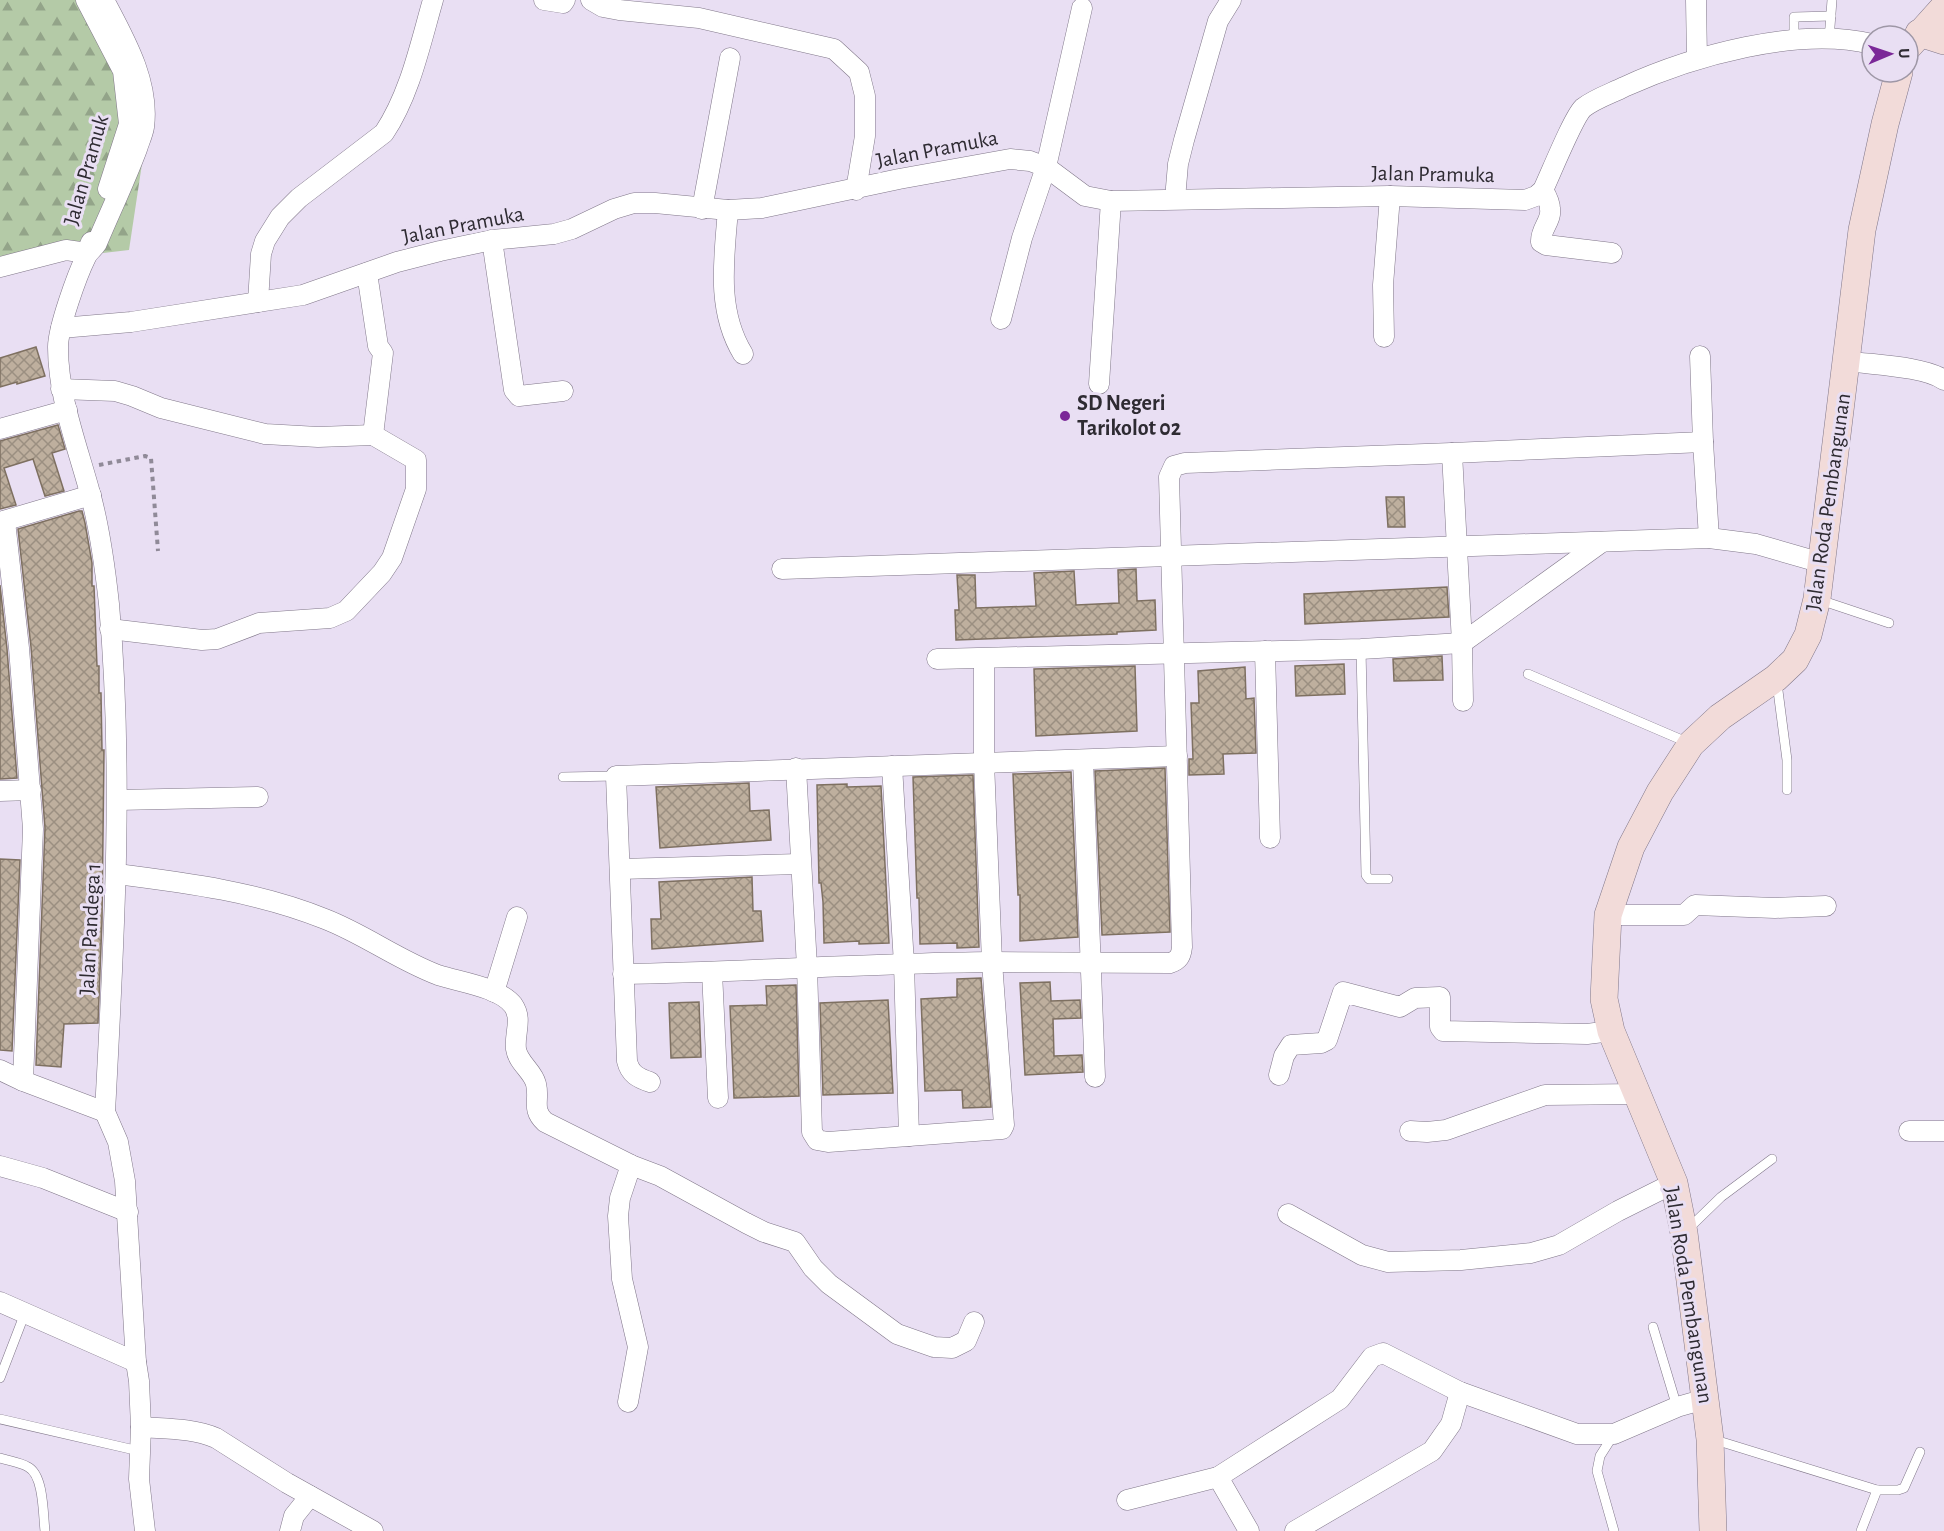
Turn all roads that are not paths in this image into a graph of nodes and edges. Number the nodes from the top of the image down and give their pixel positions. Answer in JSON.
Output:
{"nodes":[{"id":1,"x":86,"y":0,"type":"edge"},
{"id":2,"x":104,"y":0,"type":"edge"},
{"id":3,"x":433,"y":0,"type":"edge"},
{"id":4,"x":544,"y":0,"type":"edge"},
{"id":5,"x":565,"y":0,"type":"edge"},
{"id":6,"x":591,"y":0,"type":"edge"},
{"id":7,"x":1231,"y":0,"type":"edge"},
{"id":8,"x":1696,"y":0,"type":"edge"},
{"id":9,"x":1832,"y":0,"type":"edge"},
{"id":10,"x":1944,"y":7,"type":"edge"},
{"id":11,"x":1082,"y":8,"type":"dead end"},
{"id":12,"x":702,"y":9,"type":"edge"},
{"id":13,"x":1831,"y":16,"type":"junction"},
{"id":14,"x":1794,"y":40,"type":"junction"},
{"id":15,"x":1829,"y":40,"type":"junction"},
{"id":16,"x":1924,"y":40,"type":"edge"},
{"id":17,"x":1860,"y":41,"type":"edge"},
{"id":18,"x":730,"y":58,"type":"dead end"},
{"id":19,"x":1697,"y":60,"type":"junction"},
{"id":20,"x":1896,"y":84,"type":"edge"},
{"id":21,"x":1046,"y":167,"type":"junction"},
{"id":22,"x":856,"y":190,"type":"junction"},
{"id":23,"x":1543,"y":190,"type":"junction"},
{"id":24,"x":1390,"y":196,"type":"junction"},
{"id":25,"x":1175,"y":199,"type":"junction"},
{"id":26,"x":1111,"y":201,"type":"junction"},
{"id":27,"x":702,"y":209,"type":"junction"},
{"id":28,"x":728,"y":210,"type":"junction"},
{"id":29,"x":492,"y":240,"type":"junction"},
{"id":30,"x":1612,"y":253,"type":"dead end"},
{"id":31,"x":87,"y":254,"type":"junction"},
{"id":32,"x":0,"y":267,"type":"edge"},
{"id":33,"x":367,"y":273,"type":"junction"},
{"id":34,"x":258,"y":302,"type":"junction"},
{"id":35,"x":1001,"y":319,"type":"dead end"},
{"id":36,"x":61,"y":328,"type":"junction"},
{"id":37,"x":1384,"y":337,"type":"dead end"},
{"id":38,"x":743,"y":354,"type":"dead end"},
{"id":39,"x":1700,"y":356,"type":"dead end"},
{"id":40,"x":1847,"y":361,"type":"junction"},
{"id":41,"x":1944,"y":380,"type":"edge"},
{"id":42,"x":1099,"y":384,"type":"dead end"},
{"id":43,"x":61,"y":389,"type":"junction"},
{"id":44,"x":563,"y":391,"type":"dead end"},
{"id":45,"x":67,"y":410,"type":"junction"},
{"id":46,"x":0,"y":429,"type":"edge"},
{"id":47,"x":373,"y":435,"type":"junction"},
{"id":48,"x":1702,"y":442,"type":"junction"},
{"id":49,"x":1452,"y":453,"type":"junction"},
{"id":50,"x":91,"y":495,"type":"junction"},
{"id":51,"x":3,"y":522,"type":"edge"},
{"id":52,"x":1709,"y":538,"type":"junction"},
{"id":53,"x":1602,"y":542,"type":"junction"},
{"id":54,"x":1457,"y":548,"type":"junction"},
{"id":55,"x":1172,"y":555,"type":"junction"},
{"id":56,"x":1822,"y":563,"type":"junction"},
{"id":57,"x":782,"y":569,"type":"dead end"},
{"id":58,"x":1817,"y":599,"type":"junction"},
{"id":59,"x":1889,"y":623,"type":"dead end"},
{"id":60,"x":110,"y":629,"type":"junction"},
{"id":61,"x":1462,"y":643,"type":"junction"},
{"id":62,"x":1361,"y":649,"type":"junction"},
{"id":63,"x":1265,"y":651,"type":"junction"},
{"id":64,"x":1175,"y":653,"type":"junction"},
{"id":65,"x":937,"y":659,"type":"dead end"},
{"id":66,"x":984,"y":659,"type":"junction"},
{"id":67,"x":1528,"y":674,"type":"dead end"},
{"id":68,"x":1776,"y":678,"type":"junction"},
{"id":69,"x":1463,"y":701,"type":"dead end"},
{"id":70,"x":1691,"y":744,"type":"junction"},
{"id":71,"x":1177,"y":756,"type":"junction"},
{"id":72,"x":1083,"y":760,"type":"junction"},
{"id":73,"x":984,"y":762,"type":"junction"},
{"id":74,"x":892,"y":766,"type":"junction"},
{"id":75,"x":796,"y":768,"type":"junction"},
{"id":76,"x":616,"y":776,"type":"junction"},
{"id":77,"x":563,"y":777,"type":"dead end"},
{"id":78,"x":31,"y":790,"type":"junction"},
{"id":79,"x":1787,"y":790,"type":"dead end"},
{"id":80,"x":0,"y":791,"type":"edge"},
{"id":81,"x":258,"y":797,"type":"dead end"},
{"id":82,"x":118,"y":800,"type":"junction"},
{"id":83,"x":1270,"y":838,"type":"dead end"},
{"id":84,"x":800,"y":864,"type":"junction"},
{"id":85,"x":620,"y":869,"type":"junction"},
{"id":86,"x":117,"y":874,"type":"junction"},
{"id":87,"x":1388,"y":879,"type":"dead end"},
{"id":88,"x":1826,"y":906,"type":"dead end"},
{"id":89,"x":1608,"y":915,"type":"junction"},
{"id":90,"x":518,"y":917,"type":"dead end"},
{"id":91,"x":992,"y":962,"type":"junction"},
{"id":92,"x":1090,"y":963,"type":"junction"},
{"id":93,"x":904,"y":964,"type":"junction"},
{"id":94,"x":807,"y":967,"type":"junction"},
{"id":95,"x":712,"y":972,"type":"junction"},
{"id":96,"x":623,"y":974,"type":"junction"},
{"id":97,"x":494,"y":992,"type":"junction"},
{"id":98,"x":1611,"y":1030,"type":"junction"},
{"id":99,"x":0,"y":1070,"type":"edge"},
{"id":100,"x":1279,"y":1075,"type":"dead end"},
{"id":101,"x":1095,"y":1077,"type":"dead end"},
{"id":102,"x":24,"y":1081,"type":"junction"},
{"id":103,"x":650,"y":1082,"type":"dead end"},
{"id":104,"x":1638,"y":1094,"type":"junction"},
{"id":105,"x":718,"y":1098,"type":"dead end"},
{"id":106,"x":105,"y":1112,"type":"junction"},
{"id":107,"x":1410,"y":1131,"type":"dead end"},
{"id":108,"x":1910,"y":1131,"type":"dead end"},
{"id":109,"x":1944,"y":1131,"type":"edge"},
{"id":110,"x":909,"y":1136,"type":"junction"},
{"id":111,"x":1772,"y":1160,"type":"dead end"},
{"id":112,"x":631,"y":1165,"type":"junction"},
{"id":113,"x":0,"y":1166,"type":"edge"},
{"id":114,"x":1674,"y":1183,"type":"junction"},
{"id":115,"x":128,"y":1212,"type":"junction"},
{"id":116,"x":1288,"y":1214,"type":"dead end"},
{"id":117,"x":1684,"y":1233,"type":"junction"},
{"id":118,"x":0,"y":1302,"type":"edge"},
{"id":119,"x":25,"y":1313,"type":"junction"},
{"id":120,"x":974,"y":1322,"type":"dead end"},
{"id":121,"x":1653,"y":1327,"type":"dead end"},
{"id":122,"x":136,"y":1362,"type":"junction"},
{"id":123,"x":0,"y":1378,"type":"edge"},
{"id":124,"x":1460,"y":1392,"type":"junction"},
{"id":125,"x":1705,"y":1399,"type":"junction"},
{"id":126,"x":628,"y":1402,"type":"dead end"},
{"id":127,"x":1677,"y":1407,"type":"junction"},
{"id":128,"x":0,"y":1419,"type":"edge"},
{"id":129,"x":141,"y":1428,"type":"junction"},
{"id":130,"x":1614,"y":1434,"type":"junction"},
{"id":131,"x":1710,"y":1439,"type":"junction"},
{"id":132,"x":139,"y":1451,"type":"junction"},
{"id":133,"x":1920,"y":1452,"type":"dead end"},
{"id":134,"x":0,"y":1458,"type":"edge"},
{"id":135,"x":1218,"y":1477,"type":"junction"},
{"id":136,"x":1877,"y":1490,"type":"junction"},
{"id":137,"x":310,"y":1496,"type":"junction"},
{"id":138,"x":1127,"y":1500,"type":"dead end"},
{"id":139,"x":45,"y":1531,"type":"edge"},
{"id":140,"x":145,"y":1531,"type":"edge"},
{"id":141,"x":290,"y":1531,"type":"edge"},
{"id":142,"x":373,"y":1531,"type":"edge"},
{"id":143,"x":1249,"y":1531,"type":"edge"},
{"id":144,"x":1295,"y":1531,"type":"edge"},
{"id":145,"x":1614,"y":1531,"type":"edge"},
{"id":146,"x":1713,"y":1531,"type":"edge"},
{"id":147,"x":1861,"y":1531,"type":"edge"}],
"edges":[{"from":1,"to":31,"type":"street","name":"Jalan Pramuk"},
{"from":2,"to":31,"type":"street"},
{"from":3,"to":34,"type":"street"},
{"from":4,"to":5,"type":"street"},
{"from":6,"to":12,"type":"street"},
{"from":7,"to":25,"type":"street"},
{"from":8,"to":19,"type":"street"},
{"from":9,"to":13,"type":"lane"},
{"from":10,"to":16,"type":"street"},
{"from":11,"to":21,"type":"street"},
{"from":12,"to":22,"type":"street"},
{"from":13,"to":14,"type":"lane"},
{"from":13,"to":15,"type":"lane"},
{"from":14,"to":15,"type":"street"},
{"from":14,"to":19,"type":"street"},
{"from":15,"to":17,"type":"street"},
{"from":18,"to":27,"type":"street"},
{"from":19,"to":23,"type":"street"},
{"from":20,"to":40,"type":"street","name":"Jalan Roda Pembangunan"},
{"from":21,"to":22,"type":"street","name":"Jalan Pramuka"},
{"from":21,"to":26,"type":"street","name":"Jalan Pramuka"},
{"from":21,"to":35,"type":"street"},
{"from":22,"to":28,"type":"street","name":"Jalan Pramuka"},
{"from":23,"to":24,"type":"street","name":"Jalan Pramuka"},
{"from":23,"to":30,"type":"street"},
{"from":24,"to":25,"type":"street","name":"Jalan Pramuka"},
{"from":24,"to":37,"type":"street"},
{"from":25,"to":26,"type":"street","name":"Jalan Pramuka"},
{"from":26,"to":42,"type":"street"},
{"from":27,"to":28,"type":"street","name":"Jalan Pramuka"},
{"from":27,"to":29,"type":"street","name":"Jalan Pramuka"},
{"from":28,"to":38,"type":"street"},
{"from":29,"to":33,"type":"street","name":"Jalan Pramuka"},
{"from":29,"to":44,"type":"street"},
{"from":31,"to":32,"type":"street"},
{"from":31,"to":36,"type":"street"},
{"from":33,"to":34,"type":"street","name":"Jalan Pramuka"},
{"from":33,"to":47,"type":"street"},
{"from":34,"to":36,"type":"street","name":"Jalan Pramuka"},
{"from":36,"to":43,"type":"street","name":"Jalan Pandega 1"},
{"from":39,"to":48,"type":"street"},
{"from":40,"to":41,"type":"street"},
{"from":40,"to":56,"type":"street","name":"Jalan Roda Pembangunan"},
{"from":43,"to":45,"type":"street","name":"Jalan Pandega 1"},
{"from":43,"to":47,"type":"street"},
{"from":45,"to":46,"type":"street"},
{"from":45,"to":50,"type":"street","name":"Jalan Pandega 1"},
{"from":47,"to":60,"type":"street"},
{"from":48,"to":49,"type":"street"},
{"from":48,"to":52,"type":"street"},
{"from":49,"to":54,"type":"street"},
{"from":49,"to":55,"type":"street"},
{"from":50,"to":51,"type":"street"},
{"from":50,"to":60,"type":"street","name":"Jalan Pandega 1"},
{"from":51,"to":78,"type":"street"},
{"from":52,"to":53,"type":"street"},
{"from":52,"to":56,"type":"street"},
{"from":53,"to":54,"type":"street"},
{"from":53,"to":61,"type":"street"},
{"from":54,"to":55,"type":"street"},
{"from":54,"to":61,"type":"street"},
{"from":55,"to":57,"type":"street"},
{"from":55,"to":64,"type":"street"},
{"from":56,"to":58,"type":"street","name":"Jalan Roda Pembangunan"},
{"from":58,"to":59,"type":"lane"},
{"from":58,"to":68,"type":"street","name":"Jalan Roda Pembangunan"},
{"from":60,"to":82,"type":"street","name":"Jalan Pandega 1"},
{"from":61,"to":62,"type":"street"},
{"from":61,"to":69,"type":"street"},
{"from":62,"to":63,"type":"street"},
{"from":62,"to":87,"type":"lane"},
{"from":63,"to":64,"type":"street"},
{"from":63,"to":83,"type":"street"},
{"from":64,"to":66,"type":"street"},
{"from":64,"to":71,"type":"street"},
{"from":65,"to":66,"type":"street"},
{"from":66,"to":73,"type":"street"},
{"from":67,"to":70,"type":"lane"},
{"from":68,"to":70,"type":"street","name":"Jalan Roda Pembangunan"},
{"from":68,"to":79,"type":"lane"},
{"from":70,"to":89,"type":"street","name":"Jalan Roda Pembangunan"},
{"from":71,"to":72,"type":"street"},
{"from":71,"to":92,"type":"street"},
{"from":72,"to":73,"type":"street"},
{"from":72,"to":92,"type":"street"},
{"from":73,"to":74,"type":"street"},
{"from":73,"to":91,"type":"street"},
{"from":74,"to":75,"type":"street"},
{"from":74,"to":93,"type":"street"},
{"from":75,"to":76,"type":"street"},
{"from":75,"to":84,"type":"street"},
{"from":76,"to":77,"type":"lane"},
{"from":76,"to":85,"type":"street"},
{"from":78,"to":80,"type":"street"},
{"from":78,"to":102,"type":"street"},
{"from":81,"to":82,"type":"street"},
{"from":82,"to":86,"type":"street","name":"Jalan Pandega 1"},
{"from":84,"to":85,"type":"street"},
{"from":84,"to":94,"type":"street"},
{"from":85,"to":96,"type":"street"},
{"from":86,"to":97,"type":"street"},
{"from":86,"to":106,"type":"street","name":"Jalan Pandega 1"},
{"from":88,"to":89,"type":"street"},
{"from":89,"to":98,"type":"street","name":"Jalan Roda Pembangunan"},
{"from":90,"to":97,"type":"street"},
{"from":91,"to":92,"type":"street"},
{"from":91,"to":93,"type":"street"},
{"from":91,"to":110,"type":"street"},
{"from":92,"to":101,"type":"street"},
{"from":93,"to":94,"type":"street"},
{"from":93,"to":110,"type":"street"},
{"from":94,"to":95,"type":"street"},
{"from":94,"to":110,"type":"street"},
{"from":95,"to":96,"type":"street"},
{"from":95,"to":105,"type":"street"},
{"from":96,"to":103,"type":"street"},
{"from":97,"to":112,"type":"street"},
{"from":98,"to":100,"type":"street"},
{"from":98,"to":104,"type":"street","name":"Jalan Roda Pembangunan"},
{"from":99,"to":102,"type":"street"},
{"from":102,"to":106,"type":"street"},
{"from":104,"to":107,"type":"street"},
{"from":104,"to":114,"type":"street","name":"Jalan Roda Pembangunan"},
{"from":106,"to":115,"type":"street","name":"Jalan Pandega 1"},
{"from":108,"to":109,"type":"street"},
{"from":111,"to":117,"type":"lane"},
{"from":112,"to":120,"type":"street"},
{"from":112,"to":126,"type":"street"},
{"from":113,"to":115,"type":"street"},
{"from":114,"to":116,"type":"street"},
{"from":114,"to":117,"type":"street","name":"Jalan Roda Pembangunan"},
{"from":115,"to":122,"type":"street","name":"Jalan Pandega 1"},
{"from":117,"to":125,"type":"street","name":"Jalan Roda Pembangunan"},
{"from":118,"to":119,"type":"street"},
{"from":119,"to":122,"type":"street"},
{"from":119,"to":123,"type":"lane"},
{"from":121,"to":127,"type":"lane"},
{"from":122,"to":129,"type":"street"},
{"from":124,"to":130,"type":"street"},
{"from":124,"to":135,"type":"street"},
{"from":124,"to":144,"type":"street"},
{"from":125,"to":127,"type":"street"},
{"from":125,"to":131,"type":"street","name":"Jalan Roda Pembangunan"},
{"from":127,"to":130,"type":"street"},
{"from":128,"to":132,"type":"lane"},
{"from":129,"to":132,"type":"street"},
{"from":129,"to":137,"type":"street"},
{"from":130,"to":145,"type":"lane"},
{"from":131,"to":136,"type":"lane"},
{"from":131,"to":146,"type":"street","name":"Jalan Roda Pembangunan"},
{"from":132,"to":140,"type":"street"},
{"from":133,"to":136,"type":"lane"},
{"from":134,"to":139,"type":"lane"},
{"from":135,"to":138,"type":"street"},
{"from":135,"to":143,"type":"street"},
{"from":136,"to":147,"type":"lane"},
{"from":137,"to":141,"type":"street"},
{"from":137,"to":142,"type":"street"}]}
